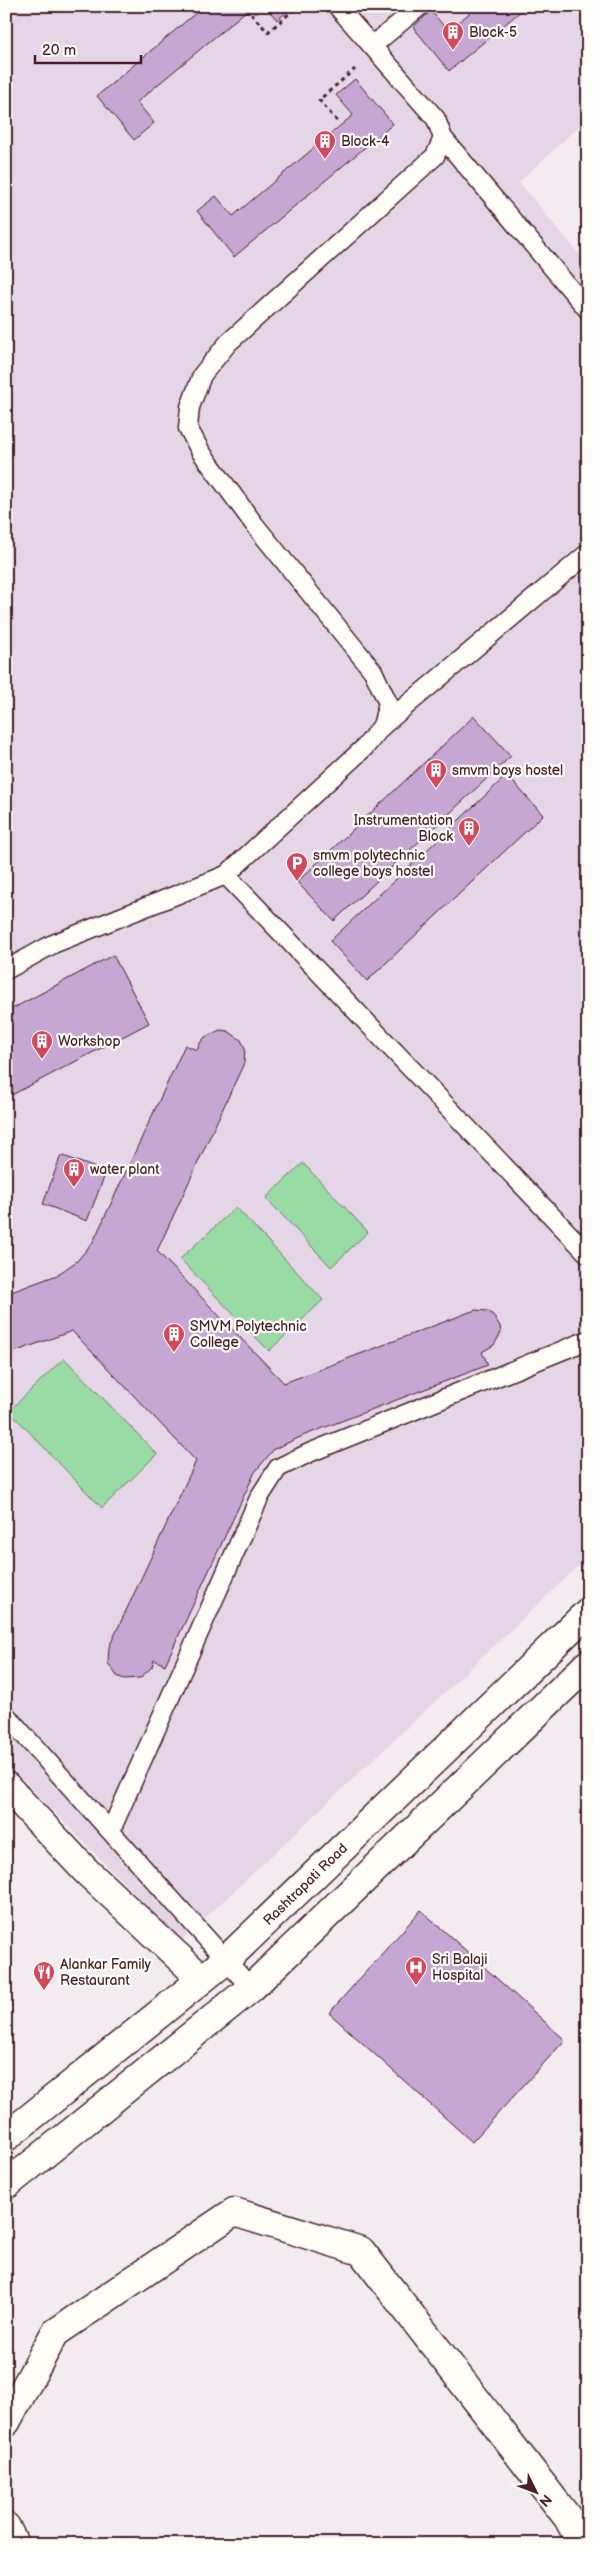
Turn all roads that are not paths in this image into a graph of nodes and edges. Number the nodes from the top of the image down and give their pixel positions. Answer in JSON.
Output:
{"nodes":[{"id":1,"x":337,"y":6,"type":"edge"},
{"id":2,"x":420,"y":6,"type":"edge"},
{"id":3,"x":374,"y":48,"type":"junction"},
{"id":4,"x":443,"y":138,"type":"junction"},
{"id":5,"x":588,"y":310,"type":"edge"},
{"id":6,"x":588,"y":552,"type":"edge"},
{"id":7,"x":382,"y":726,"type":"junction"},
{"id":8,"x":226,"y":875,"type":"junction"},
{"id":9,"x":6,"y":970,"type":"edge"},
{"id":10,"x":588,"y":1254,"type":"edge"},
{"id":11,"x":588,"y":1340,"type":"edge"},
{"id":12,"x":588,"y":1612,"type":"edge"},
{"id":13,"x":588,"y":1664,"type":"edge"},
{"id":14,"x":6,"y":1715,"type":"edge"},
{"id":15,"x":6,"y":1786,"type":"edge"},
{"id":16,"x":111,"y":1830,"type":"junction"},
{"id":17,"x":226,"y":1960,"type":"junction"},
{"id":18,"x":202,"y":1979,"type":"junction"},
{"id":19,"x":251,"y":1988,"type":"junction"},
{"id":20,"x":6,"y":2137,"type":"edge"},
{"id":21,"x":6,"y":2185,"type":"edge"},
{"id":22,"x":6,"y":2422,"type":"edge"},
{"id":23,"x":6,"y":2527,"type":"edge"},
{"id":24,"x":14,"y":2544,"type":"edge"},
{"id":25,"x":582,"y":2544,"type":"edge"}],
"edges":[{"from":1,"to":3,"type":"lane"},
{"from":2,"to":3,"type":"lane"},
{"from":3,"to":4,"type":"lane"},
{"from":4,"to":5,"type":"lane"},
{"from":4,"to":7,"type":"lane"},
{"from":6,"to":7,"type":"lane"},
{"from":7,"to":8,"type":"lane"},
{"from":8,"to":9,"type":"lane"},
{"from":8,"to":10,"type":"lane"},
{"from":11,"to":16,"type":"lane"},
{"from":12,"to":17,"type":"street","name":"Rashtrapati Road"},
{"from":13,"to":19,"type":"street"},
{"from":14,"to":16,"type":"lane"},
{"from":15,"to":18,"type":"street"},
{"from":16,"to":17,"type":"lane"},
{"from":17,"to":18,"type":"street","name":"Rashtrapati Road"},
{"from":17,"to":19,"type":"lane"},
{"from":18,"to":20,"type":"street","name":"Rashtrapati Road"},
{"from":19,"to":21,"type":"street"},
{"from":22,"to":25,"type":"street"},
{"from":23,"to":24,"type":"street"}]}
